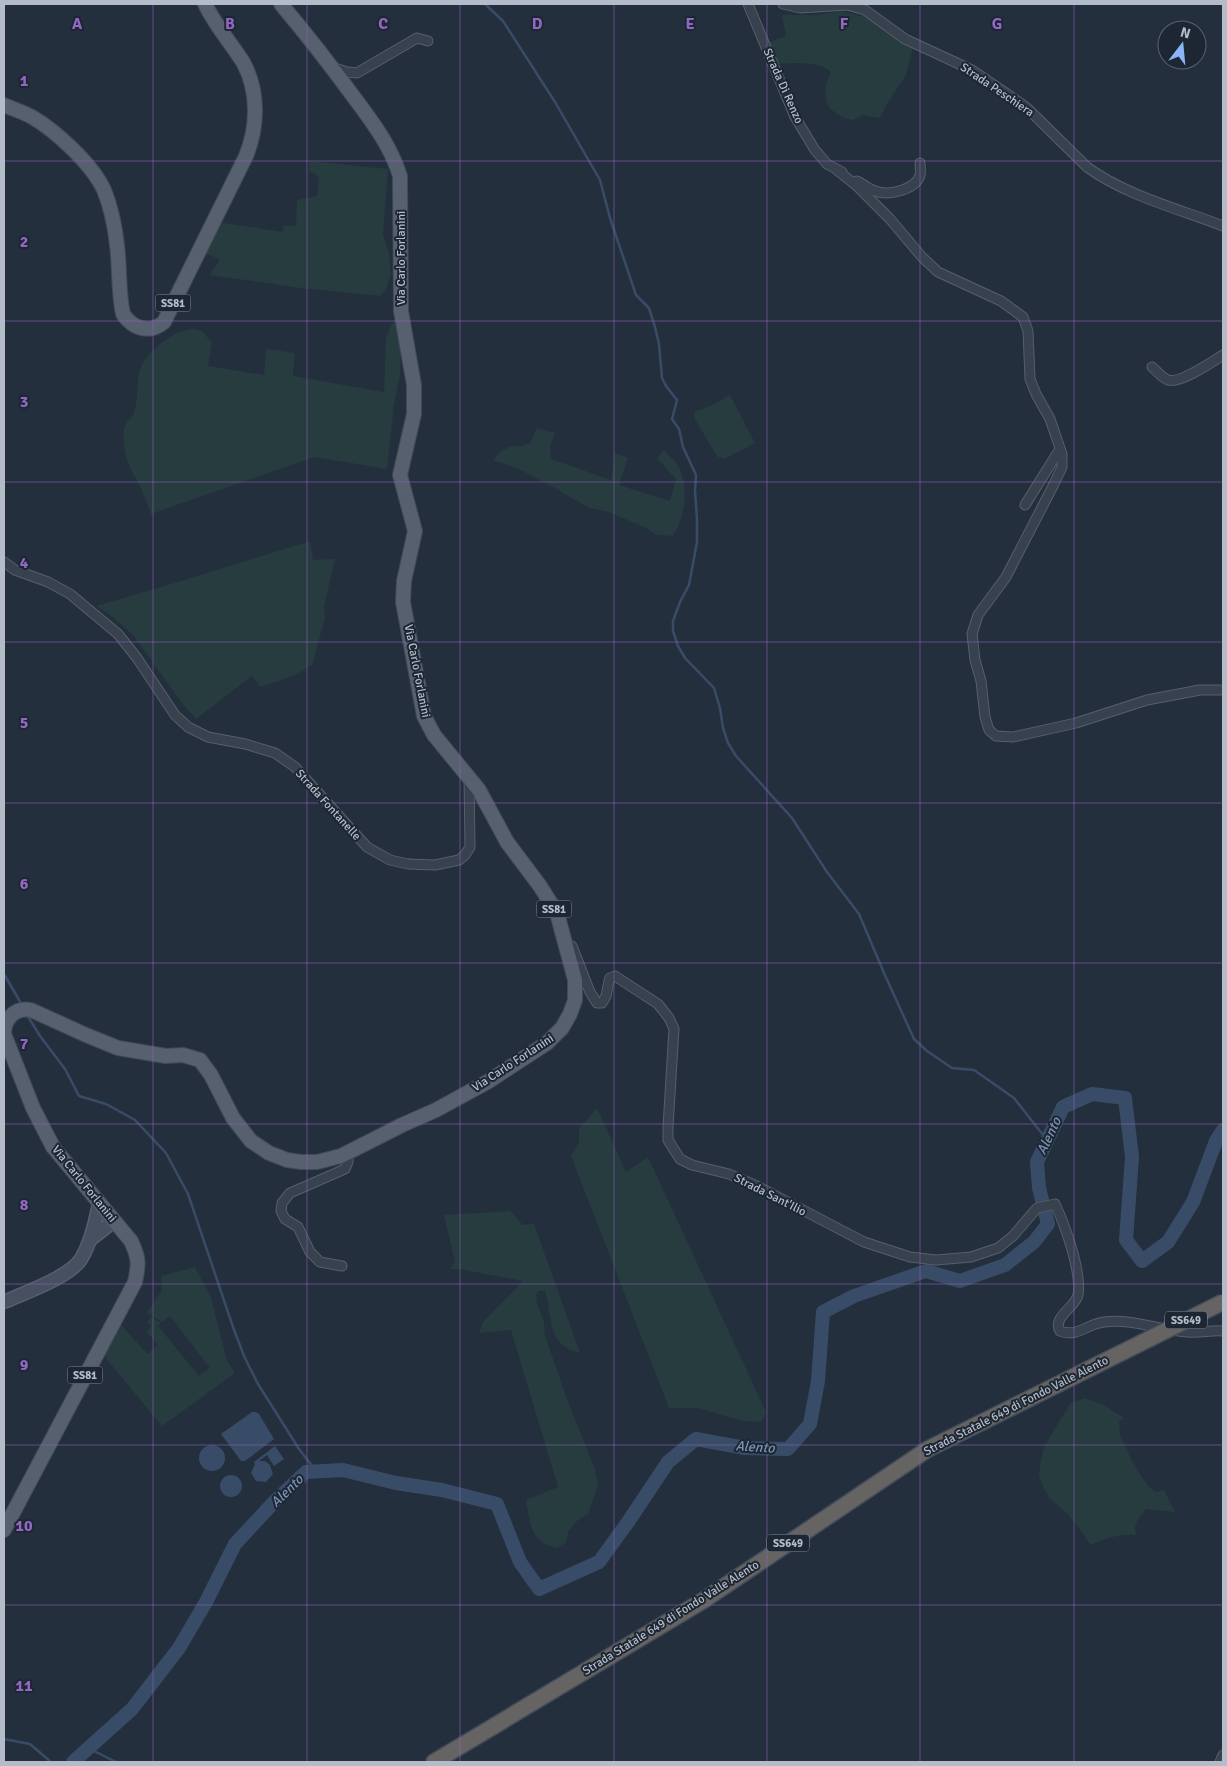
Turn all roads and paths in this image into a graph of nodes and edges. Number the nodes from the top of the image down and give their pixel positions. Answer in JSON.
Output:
{"nodes":[{"id":1,"x":205,"y":4,"type":"edge"},
{"id":2,"x":280,"y":4,"type":"edge"},
{"id":3,"x":748,"y":4,"type":"edge"},
{"id":4,"x":783,"y":4,"type":"edge"},
{"id":5,"x":428,"y":41,"type":"dead end"},
{"id":6,"x":332,"y":67,"type":"junction"},
{"id":7,"x":4,"y":105,"type":"edge"},
{"id":8,"x":920,"y":163,"type":"dead end"},
{"id":9,"x":838,"y":170,"type":"junction"},
{"id":10,"x":1223,"y":226,"type":"edge"},
{"id":11,"x":1223,"y":355,"type":"edge"},
{"id":12,"x":1152,"y":367,"type":"dead end"},
{"id":13,"x":1060,"y":449,"type":"junction"},
{"id":14,"x":1025,"y":505,"type":"dead end"},
{"id":15,"x":4,"y":562,"type":"edge"},
{"id":16,"x":1223,"y":690,"type":"edge"},
{"id":17,"x":470,"y":779,"type":"junction"},
{"id":18,"x":566,"y":941,"type":"junction"},
{"id":19,"x":348,"y":1152,"type":"junction"},
{"id":20,"x":99,"y":1204,"type":"junction"},
{"id":21,"x":114,"y":1221,"type":"junction"},
{"id":22,"x":90,"y":1239,"type":"junction"},
{"id":23,"x":342,"y":1266,"type":"dead end"},
{"id":24,"x":4,"y":1302,"type":"edge"},
{"id":25,"x":1223,"y":1302,"type":"edge"},
{"id":26,"x":1223,"y":1331,"type":"edge"},
{"id":27,"x":4,"y":1530,"type":"edge"},
{"id":28,"x":1223,"y":1755,"type":"edge"},
{"id":29,"x":434,"y":1762,"type":"edge"},
{"id":30,"x":1220,"y":1762,"type":"edge"}],
"edges":[{"from":1,"to":7,"type":"main road","number":"SS81"},
{"from":2,"to":6,"type":"main road","name":"Via Carlo Forlanini","number":"SS81"},
{"from":3,"to":9,"type":"street","name":"Strada Di Renzo"},
{"from":4,"to":10,"type":"street","name":"Strada Peschiera"},
{"from":5,"to":6,"type":"street"},
{"from":6,"to":17,"type":"main road","name":"Via Carlo Forlanini","number":"SS81"},
{"from":8,"to":9,"type":"street","name":"Strada Di Renzo"},
{"from":9,"to":13,"type":"street"},
{"from":11,"to":12,"type":"street"},
{"from":13,"to":14,"type":"street"},
{"from":13,"to":16,"type":"street"},
{"from":15,"to":17,"type":"street","name":"Strada Fontanelle"},
{"from":17,"to":18,"type":"main road","name":"Via Carlo Forlanini","number":"SS81"},
{"from":18,"to":19,"type":"main road","name":"Via Carlo Forlanini","number":"SS81"},
{"from":18,"to":26,"type":"street","name":"Strada Sant'Ilio"},
{"from":19,"to":20,"type":"main road","name":"Via Carlo Forlanini","number":"SS81"},
{"from":19,"to":23,"type":"street"},
{"from":20,"to":21,"type":"main road","name":"Via Carlo Forlanini","number":"SS81"},
{"from":20,"to":22,"type":"main road"},
{"from":21,"to":22,"type":"main road"},
{"from":21,"to":27,"type":"main road","name":"Via Carlo Forlanini","number":"SS81"},
{"from":22,"to":24,"type":"main road"},
{"from":25,"to":29,"type":"highway","name":"Strada Statale 649 di Fondo Valle Alento","number":"SS649","bridge":true},
{"from":28,"to":30,"type":"street"}]}
